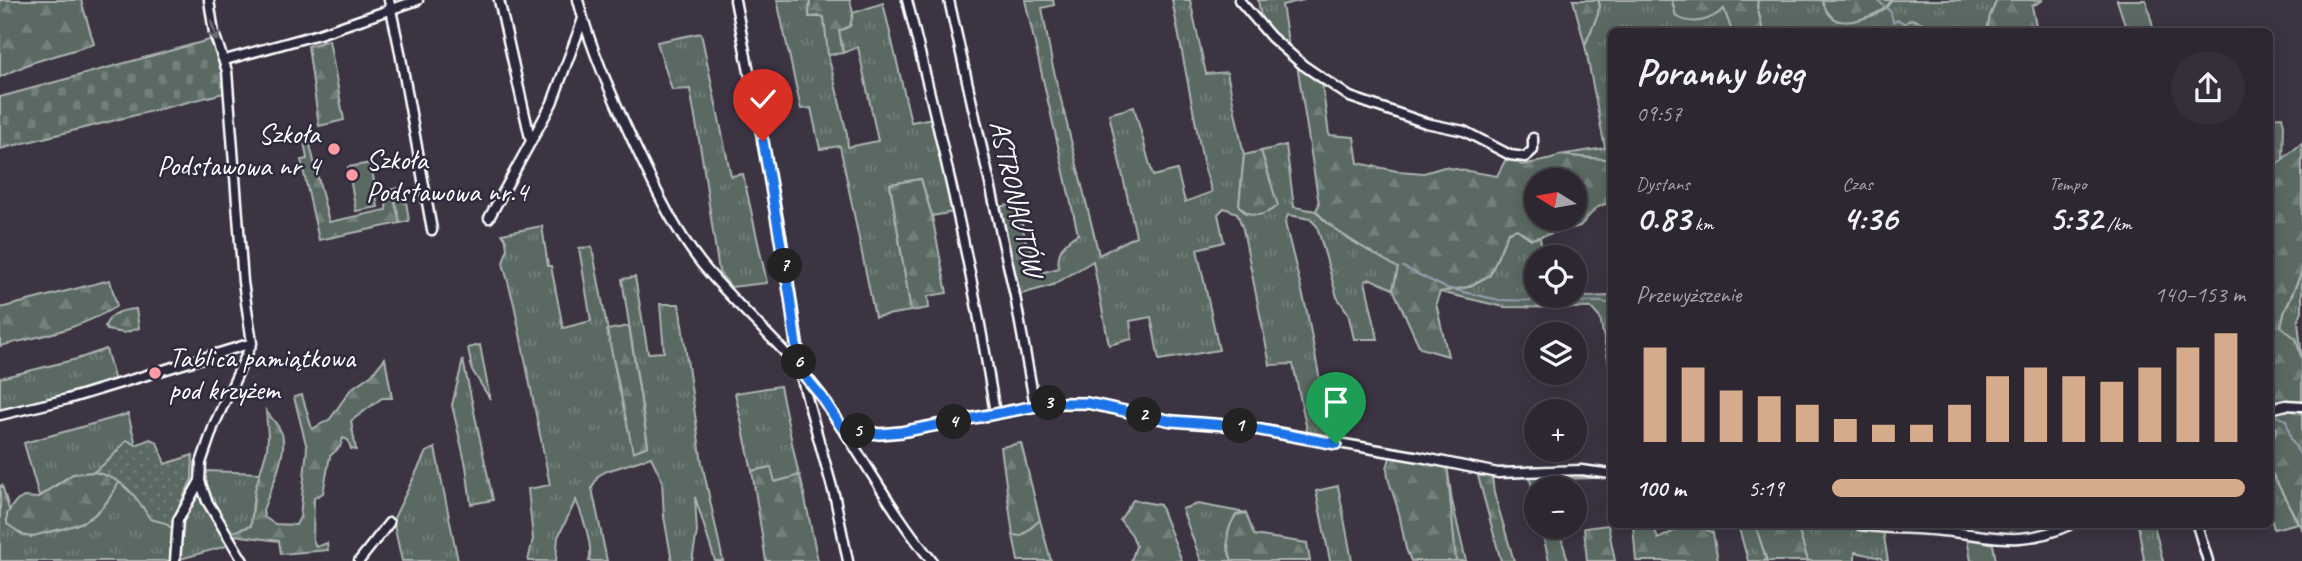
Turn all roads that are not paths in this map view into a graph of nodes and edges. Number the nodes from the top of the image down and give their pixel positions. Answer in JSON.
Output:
{"nodes":[{"id":1,"x":209,"y":0,"type":"edge"},
{"id":2,"x":389,"y":0,"type":"edge"},
{"id":3,"x":418,"y":0,"type":"edge"},
{"id":4,"x":499,"y":0,"type":"edge"},
{"id":5,"x":578,"y":0,"type":"edge"},
{"id":6,"x":734,"y":0,"type":"edge"},
{"id":7,"x":907,"y":0,"type":"edge"},
{"id":8,"x":949,"y":0,"type":"edge"},
{"id":9,"x":1239,"y":0,"type":"edge"},
{"id":10,"x":390,"y":10,"type":"junction"},
{"id":11,"x":583,"y":19,"type":"junction"},
{"id":12,"x":225,"y":60,"type":"junction"},
{"id":13,"x":1533,"y":138,"type":"dead end"},
{"id":14,"x":531,"y":142,"type":"junction"},
{"id":15,"x":489,"y":218,"type":"dead end"},
{"id":16,"x":432,"y":230,"type":"dead end"},
{"id":17,"x":252,"y":343,"type":"junction"},
{"id":18,"x":799,"y":369,"type":"junction"},
{"id":19,"x":1035,"y":406,"type":"junction"},
{"id":20,"x":2302,"y":406,"type":"edge"},
{"id":21,"x":2273,"y":408,"type":"edge"},
{"id":22,"x":995,"y":414,"type":"junction"},
{"id":23,"x":0,"y":415,"type":"edge"},
{"id":24,"x":842,"y":428,"type":"junction"},
{"id":25,"x":1608,"y":473,"type":"edge"},
{"id":26,"x":200,"y":481,"type":"junction"},
{"id":27,"x":389,"y":523,"type":"dead end"},
{"id":28,"x":1901,"y":528,"type":"edge"},
{"id":29,"x":2063,"y":528,"type":"edge"},
{"id":30,"x":2198,"y":528,"type":"edge"},
{"id":31,"x":175,"y":561,"type":"edge"},
{"id":32,"x":243,"y":561,"type":"edge"},
{"id":33,"x":359,"y":561,"type":"edge"},
{"id":34,"x":848,"y":561,"type":"edge"},
{"id":35,"x":932,"y":561,"type":"edge"},
{"id":36,"x":2208,"y":561,"type":"edge"}],
"edges":[{"from":1,"to":12,"type":"street","one_way":true},
{"from":2,"to":10,"type":"street"},
{"from":3,"to":10,"type":"street"},
{"from":4,"to":14,"type":"street"},
{"from":5,"to":11,"type":"street"},
{"from":6,"to":18,"type":"street"},
{"from":7,"to":22,"type":"street"},
{"from":8,"to":19,"type":"street","name":"ASTRONAUTÓW"},
{"from":9,"to":13,"type":"street"},
{"from":10,"to":12,"type":"street"},
{"from":10,"to":16,"type":"street"},
{"from":11,"to":14,"type":"street"},
{"from":11,"to":18,"type":"street"},
{"from":12,"to":17,"type":"street"},
{"from":14,"to":15,"type":"street"},
{"from":17,"to":23,"type":"street"},
{"from":17,"to":26,"type":"street"},
{"from":18,"to":24,"type":"street"},
{"from":18,"to":34,"type":"street"},
{"from":19,"to":22,"type":"street"},
{"from":19,"to":25,"type":"street"},
{"from":20,"to":21,"type":"street"},
{"from":22,"to":24,"type":"street"},
{"from":24,"to":35,"type":"street"},
{"from":26,"to":31,"type":"street"},
{"from":26,"to":32,"type":"street"},
{"from":27,"to":33,"type":"street"},
{"from":28,"to":29,"type":"street"},
{"from":30,"to":36,"type":"street"}]}
